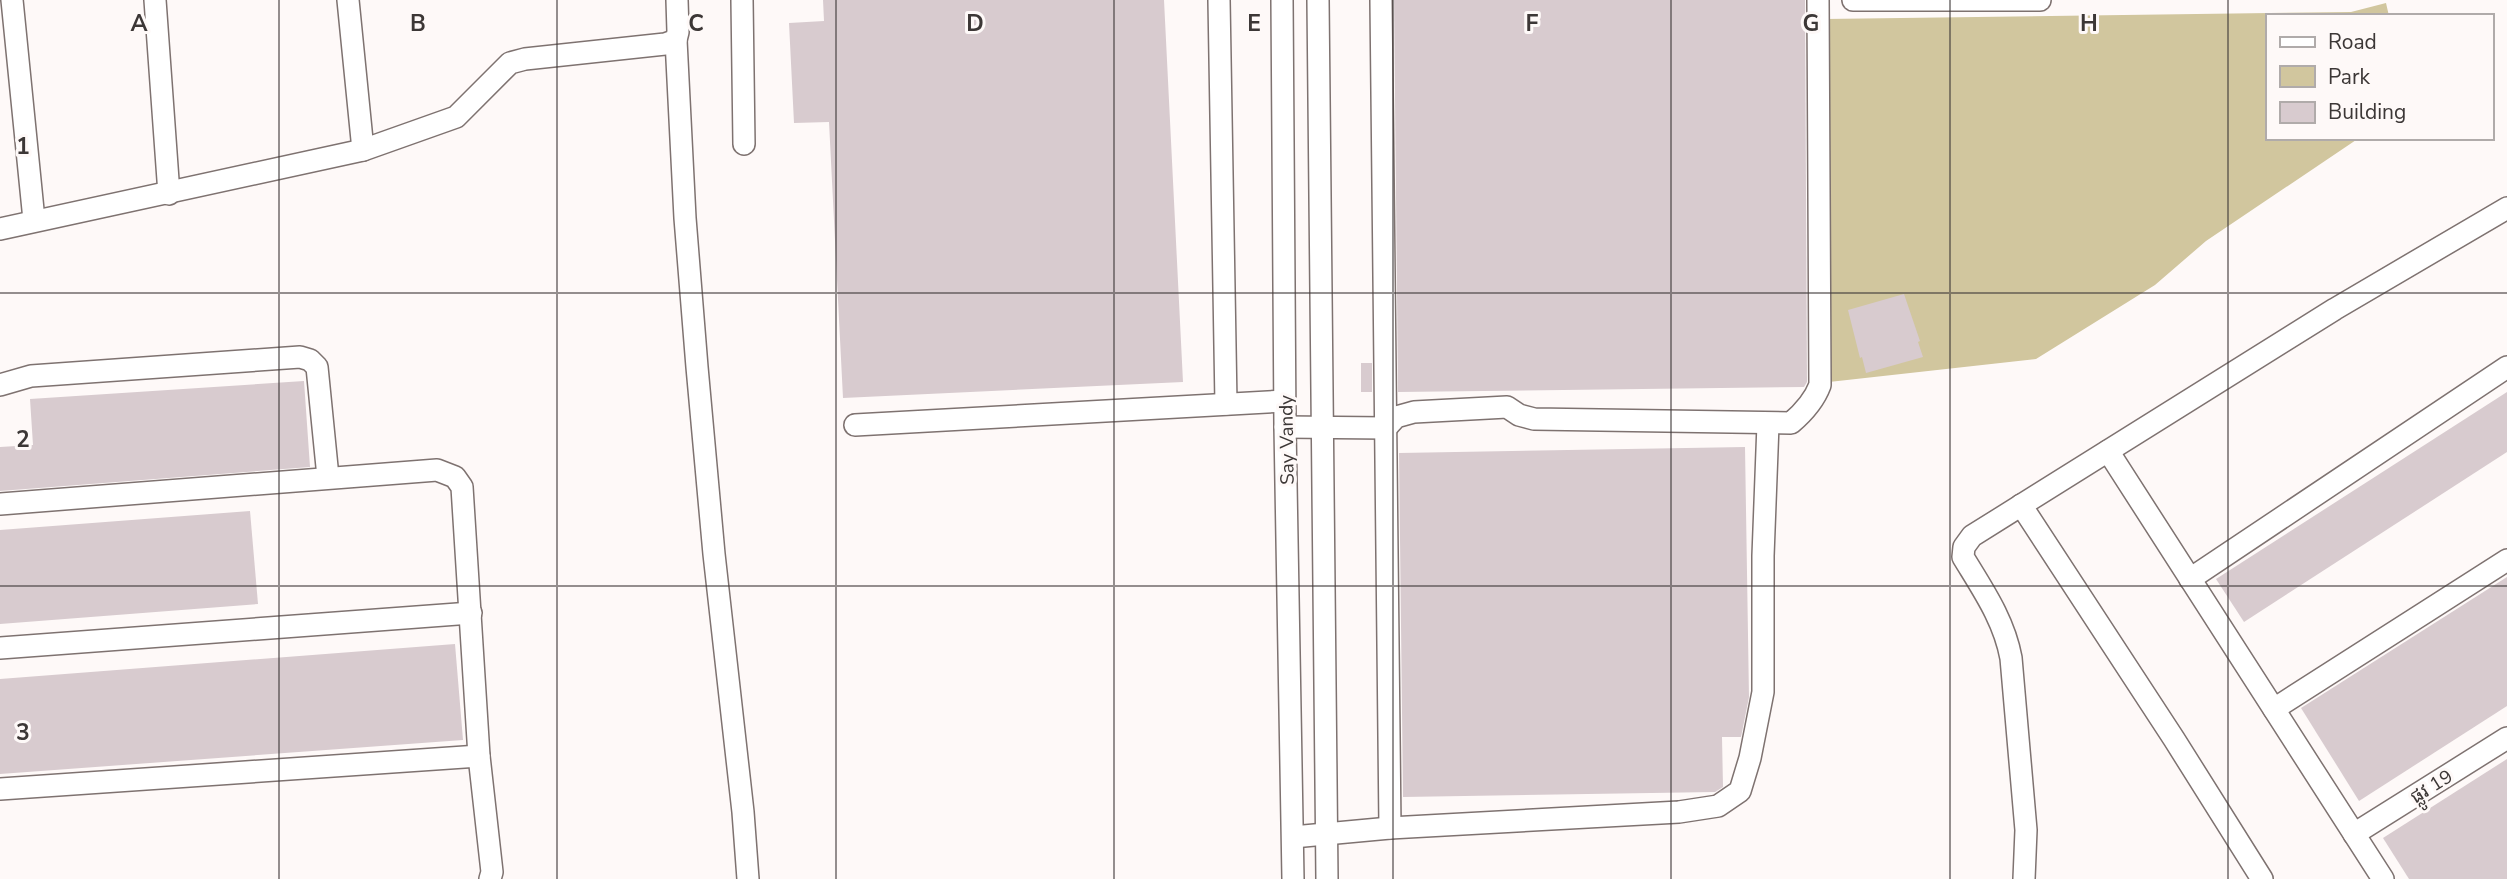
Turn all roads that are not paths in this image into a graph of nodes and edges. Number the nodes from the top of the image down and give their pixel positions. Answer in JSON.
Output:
{"nodes":[{"id":1,"x":12,"y":0,"type":"edge"},
{"id":2,"x":155,"y":0,"type":"edge"},
{"id":3,"x":348,"y":0,"type":"edge"},
{"id":4,"x":677,"y":0,"type":"edge"},
{"id":5,"x":742,"y":0,"type":"edge"},
{"id":6,"x":1219,"y":0,"type":"edge"},
{"id":7,"x":1282,"y":0,"type":"edge"},
{"id":8,"x":1318,"y":0,"type":"edge"},
{"id":9,"x":1381,"y":0,"type":"edge"},
{"id":10,"x":1818,"y":0,"type":"edge"},
{"id":11,"x":1853,"y":0,"type":"edge"},
{"id":12,"x":2040,"y":0,"type":"edge"},
{"id":13,"x":676,"y":40,"type":"junction"},
{"id":14,"x":744,"y":144,"type":"dead end"},
{"id":15,"x":363,"y":150,"type":"junction"},
{"id":16,"x":169,"y":194,"type":"junction"},
{"id":17,"x":2507,"y":208,"type":"edge"},
{"id":18,"x":34,"y":220,"type":"junction"},
{"id":19,"x":0,"y":229,"type":"edge"},
{"id":20,"x":2507,"y":367,"type":"edge"},
{"id":21,"x":0,"y":386,"type":"edge"},
{"id":22,"x":1285,"y":401,"type":"junction"},
{"id":23,"x":1227,"y":404,"type":"junction"},
{"id":24,"x":1768,"y":424,"type":"junction"},
{"id":25,"x":855,"y":425,"type":"dead end"},
{"id":26,"x":1285,"y":427,"type":"junction"},
{"id":27,"x":1323,"y":427,"type":"junction"},
{"id":28,"x":1386,"y":428,"type":"junction"},
{"id":29,"x":2108,"y":451,"type":"junction"},
{"id":30,"x":328,"y":477,"type":"junction"},
{"id":31,"x":0,"y":504,"type":"edge"},
{"id":32,"x":2021,"y":505,"type":"junction"},
{"id":33,"x":2507,"y":560,"type":"edge"},
{"id":34,"x":2190,"y":579,"type":"junction"},
{"id":35,"x":471,"y":613,"type":"junction"},
{"id":36,"x":0,"y":648,"type":"edge"},
{"id":37,"x":2274,"y":709,"type":"junction"},
{"id":38,"x":2507,"y":738,"type":"edge"},
{"id":39,"x":479,"y":756,"type":"junction"},
{"id":40,"x":0,"y":789,"type":"edge"},
{"id":41,"x":1390,"y":828,"type":"junction"},
{"id":42,"x":2354,"y":834,"type":"junction"},
{"id":43,"x":1327,"y":835,"type":"junction"},
{"id":44,"x":1293,"y":837,"type":"junction"},
{"id":45,"x":490,"y":879,"type":"edge"},
{"id":46,"x":748,"y":879,"type":"edge"},
{"id":47,"x":1293,"y":879,"type":"edge"},
{"id":48,"x":1328,"y":879,"type":"edge"},
{"id":49,"x":2024,"y":879,"type":"edge"},
{"id":50,"x":2262,"y":879,"type":"edge"},
{"id":51,"x":2383,"y":879,"type":"edge"}],
"edges":[{"from":1,"to":18,"type":"street"},
{"from":2,"to":16,"type":"street"},
{"from":3,"to":15,"type":"street"},
{"from":4,"to":13,"type":"street"},
{"from":5,"to":14,"type":"street"},
{"from":6,"to":23,"type":"street"},
{"from":7,"to":22,"type":"street","name":"Say Vandy"},
{"from":8,"to":27,"type":"street","name":"Say Vandy"},
{"from":9,"to":28,"type":"street"},
{"from":10,"to":24,"type":"street"},
{"from":11,"to":12,"type":"street"},
{"from":13,"to":15,"type":"street"},
{"from":13,"to":46,"type":"street"},
{"from":15,"to":16,"type":"street"},
{"from":16,"to":18,"type":"street"},
{"from":17,"to":29,"type":"street"},
{"from":18,"to":19,"type":"street"},
{"from":20,"to":34,"type":"street"},
{"from":21,"to":30,"type":"street"},
{"from":22,"to":23,"type":"street"},
{"from":22,"to":26,"type":"street","name":"Say Vandy"},
{"from":23,"to":25,"type":"street"},
{"from":24,"to":28,"type":"street"},
{"from":24,"to":41,"type":"street"},
{"from":26,"to":27,"type":"street"},
{"from":26,"to":44,"type":"street","name":"Say Vandy"},
{"from":27,"to":28,"type":"street"},
{"from":27,"to":43,"type":"street","name":"Say Vandy"},
{"from":28,"to":41,"type":"street"},
{"from":29,"to":32,"type":"street"},
{"from":29,"to":34,"type":"street"},
{"from":30,"to":31,"type":"street"},
{"from":30,"to":35,"type":"street"},
{"from":32,"to":49,"type":"street"},
{"from":32,"to":50,"type":"street"},
{"from":33,"to":37,"type":"street"},
{"from":34,"to":37,"type":"street"},
{"from":35,"to":36,"type":"street"},
{"from":35,"to":39,"type":"street"},
{"from":37,"to":42,"type":"street"},
{"from":38,"to":42,"type":"street","name":"ផ្លូវ 19"},
{"from":39,"to":40,"type":"street"},
{"from":39,"to":45,"type":"street"},
{"from":41,"to":43,"type":"street"},
{"from":42,"to":51,"type":"street"},
{"from":43,"to":44,"type":"street"},
{"from":43,"to":48,"type":"street","name":"Say Vandy"},
{"from":44,"to":47,"type":"street","name":"Say Vandy"}]}
